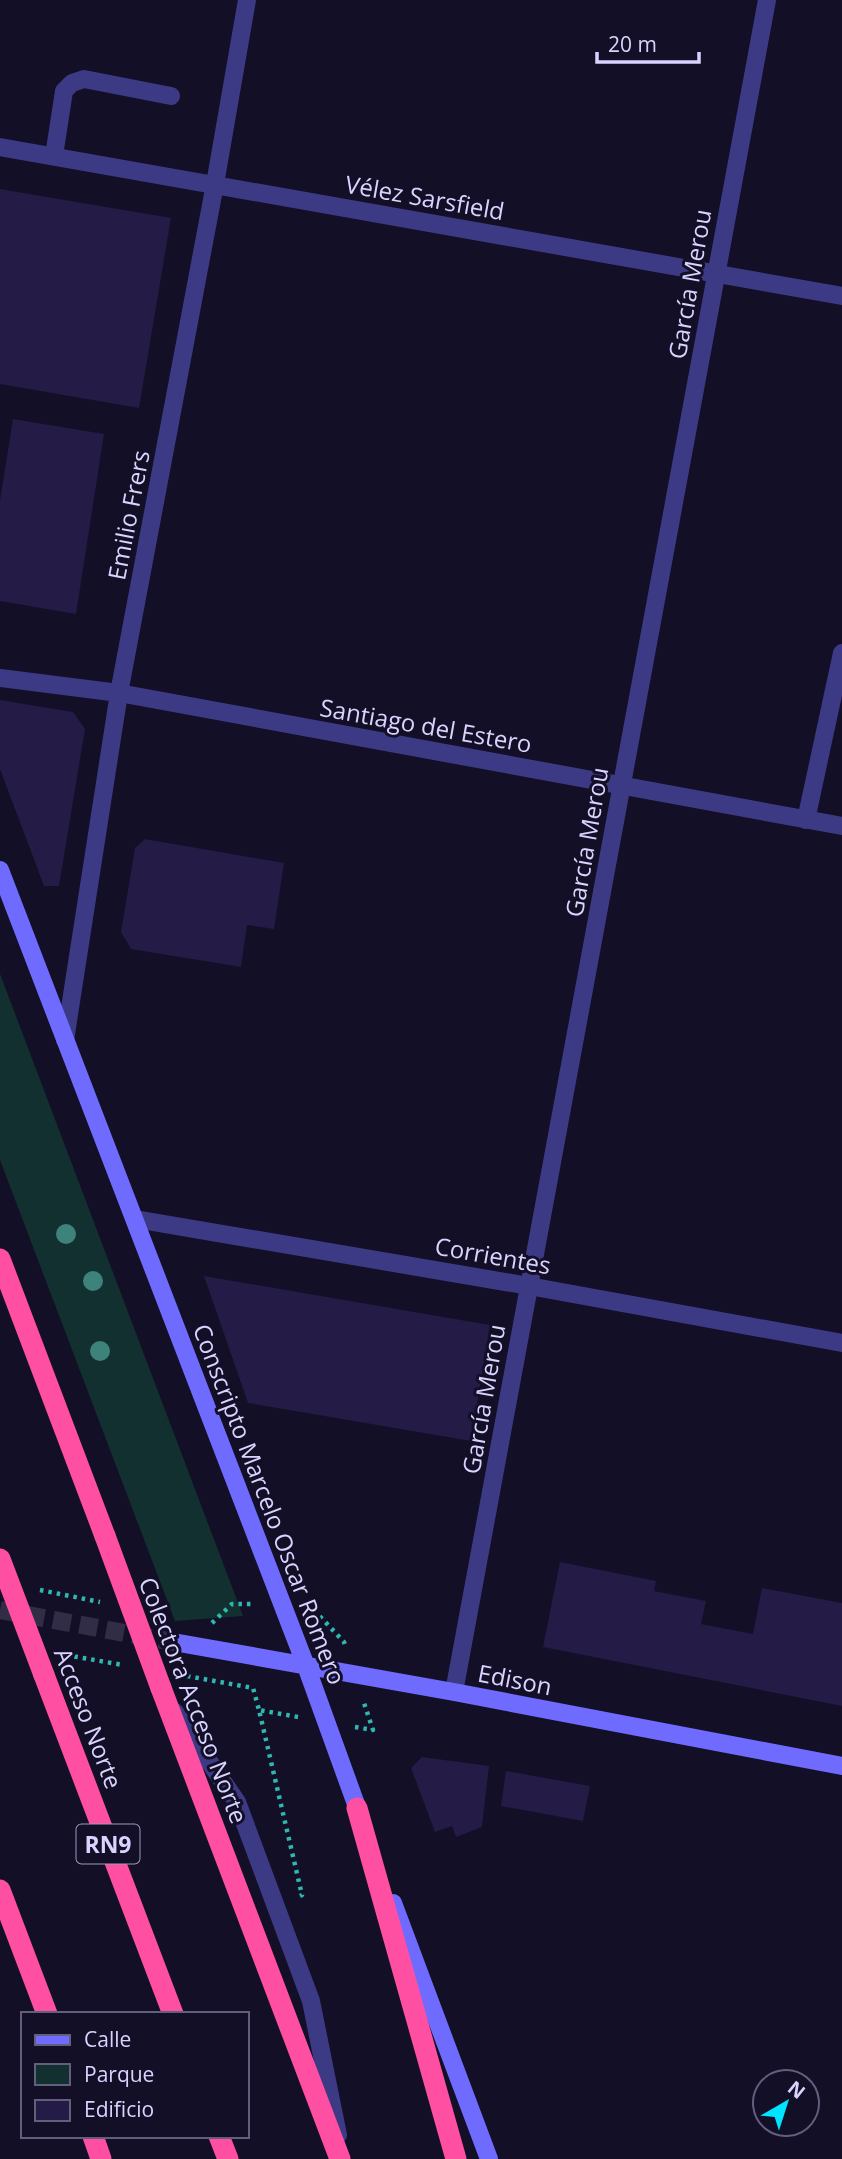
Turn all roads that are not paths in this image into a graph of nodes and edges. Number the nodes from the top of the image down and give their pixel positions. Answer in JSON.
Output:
{"nodes":[{"id":1,"x":247,"y":0,"type":"edge"},
{"id":2,"x":767,"y":0,"type":"edge"},
{"id":3,"x":171,"y":96,"type":"dead end"},
{"id":4,"x":0,"y":147,"type":"edge"},
{"id":5,"x":54,"y":156,"type":"junction"},
{"id":6,"x":215,"y":184,"type":"junction"},
{"id":7,"x":716,"y":273,"type":"junction"},
{"id":8,"x":842,"y":296,"type":"edge"},
{"id":9,"x":842,"y":653,"type":"edge"},
{"id":10,"x":0,"y":678,"type":"edge"},
{"id":11,"x":119,"y":693,"type":"junction"},
{"id":12,"x":621,"y":786,"type":"junction"},
{"id":13,"x":806,"y":820,"type":"junction"},
{"id":14,"x":842,"y":826,"type":"edge"},
{"id":15,"x":0,"y":870,"type":"edge"},
{"id":16,"x":65,"y":1040,"type":"junction"},
{"id":17,"x":135,"y":1219,"type":"junction"},
{"id":18,"x":0,"y":1259,"type":"edge"},
{"id":19,"x":529,"y":1286,"type":"junction"},
{"id":20,"x":842,"y":1343,"type":"edge"},
{"id":21,"x":0,"y":1559,"type":"edge"},
{"id":22,"x":179,"y":1643,"type":"tunnel mouth"},
{"id":23,"x":306,"y":1666,"type":"junction"},
{"id":24,"x":162,"y":1691,"type":"junction"},
{"id":25,"x":454,"y":1692,"type":"junction"},
{"id":26,"x":842,"y":1766,"type":"edge"},
{"id":27,"x":357,"y":1808,"type":"junction"},
{"id":28,"x":0,"y":1890,"type":"edge"},
{"id":29,"x":46,"y":2012,"type":"edge"},
{"id":30,"x":172,"y":2012,"type":"edge"},
{"id":31,"x":94,"y":2138,"type":"edge"},
{"id":32,"x":220,"y":2138,"type":"edge"},
{"id":33,"x":101,"y":2159,"type":"edge"},
{"id":34,"x":228,"y":2159,"type":"edge"},
{"id":35,"x":341,"y":2159,"type":"edge"},
{"id":36,"x":456,"y":2159,"type":"edge"},
{"id":37,"x":489,"y":2159,"type":"edge"}],
"edges":[{"from":1,"to":6,"type":"street","name":"Emilio Frers"},
{"from":2,"to":7,"type":"street","name":"García Merou"},
{"from":3,"to":5,"type":"street"},
{"from":4,"to":5,"type":"street","name":"Vélez Sarsfield"},
{"from":5,"to":6,"type":"street","name":"Vélez Sarsfield"},
{"from":6,"to":7,"type":"street","name":"Vélez Sarsfield"},
{"from":6,"to":11,"type":"street","name":"Emilio Frers"},
{"from":7,"to":8,"type":"street","name":"Vélez Sarsfield"},
{"from":7,"to":12,"type":"street","name":"García Merou"},
{"from":9,"to":13,"type":"street"},
{"from":10,"to":11,"type":"street","name":"Santiago del Estero"},
{"from":11,"to":12,"type":"street","name":"Santiago del Estero"},
{"from":11,"to":16,"type":"street","name":"Emilio Frers"},
{"from":12,"to":13,"type":"street","name":"Santiago del Estero"},
{"from":12,"to":19,"type":"street","name":"García Merou"},
{"from":13,"to":14,"type":"street","name":"Santiago del Estero"},
{"from":15,"to":16,"type":"street","name":"Conscripto Marcelo Oscar Romero"},
{"from":16,"to":17,"type":"street","name":"Conscripto Marcelo Oscar Romero"},
{"from":17,"to":19,"type":"street","name":"Corrientes"},
{"from":17,"to":23,"type":"street","name":"Conscripto Marcelo Oscar Romero"},
{"from":18,"to":24,"type":"highway","name":"Colectora Acceso Norte","bridge":true},
{"from":19,"to":20,"type":"street","name":"Corrientes"},
{"from":19,"to":25,"type":"street","name":"García Merou"},
{"from":21,"to":30,"type":"highway","name":"Acceso Norte","number":"RN9","bridge":true},
{"from":22,"to":23,"type":"street","name":"Edison"},
{"from":23,"to":25,"type":"street","name":"Edison"},
{"from":23,"to":27,"type":"street","name":"Conscripto Marcelo Oscar Romero"},
{"from":24,"to":35,"type":"highway","name":"Colectora Acceso Norte"},
{"from":24,"to":35,"type":"street"},
{"from":25,"to":26,"type":"street","name":"Edison"},
{"from":27,"to":36,"type":"highway"},
{"from":27,"to":37,"type":"street","name":"Conscripto Marcelo Oscar Romero"},
{"from":28,"to":29,"type":"highway"},
{"from":31,"to":33,"type":"highway"},
{"from":32,"to":34,"type":"highway"}]}
